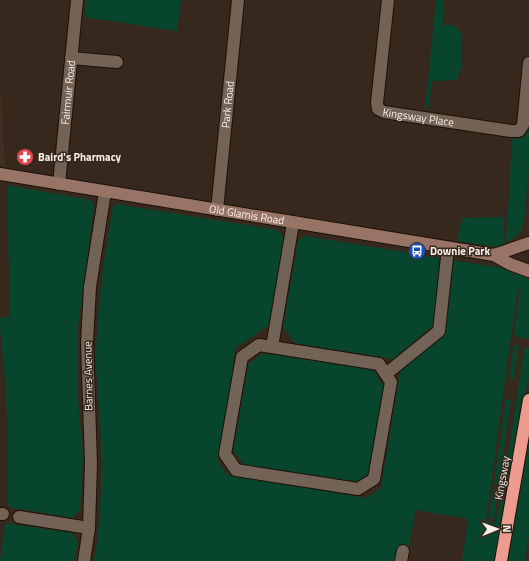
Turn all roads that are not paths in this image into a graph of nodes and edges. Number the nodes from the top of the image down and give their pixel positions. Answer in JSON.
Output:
{"nodes":[{"id":1,"x":77,"y":0,"type":"edge"},
{"id":2,"x":238,"y":0,"type":"edge"},
{"id":3,"x":388,"y":0,"type":"edge"},
{"id":4,"x":71,"y":58,"type":"junction"},
{"id":5,"x":117,"y":62,"type":"dead end"},
{"id":6,"x":529,"y":63,"type":"edge"},
{"id":7,"x":0,"y":174,"type":"edge"},
{"id":8,"x":59,"y":184,"type":"junction"},
{"id":9,"x":105,"y":192,"type":"junction"},
{"id":10,"x":217,"y":210,"type":"junction"},
{"id":11,"x":292,"y":223,"type":"junction"},
{"id":12,"x":529,"y":243,"type":"edge"},
{"id":13,"x":448,"y":248,"type":"junction"},
{"id":14,"x":494,"y":256,"type":"junction"},
{"id":15,"x":529,"y":271,"type":"edge"},
{"id":16,"x":272,"y":347,"type":"junction"},
{"id":17,"x":386,"y":374,"type":"junction"},
{"id":18,"x":529,"y":400,"type":"edge"},
{"id":19,"x":19,"y":517,"type":"dead end"},
{"id":20,"x":89,"y":528,"type":"junction"},
{"id":21,"x":84,"y":561,"type":"edge"},
{"id":22,"x":501,"y":561,"type":"edge"}],
"edges":[{"from":1,"to":4,"type":"street","name":"Fairmuir Road"},
{"from":2,"to":10,"type":"street","name":"Park Road"},
{"from":3,"to":6,"type":"street","name":"Kingsway Place"},
{"from":4,"to":5,"type":"street"},
{"from":4,"to":8,"type":"street","name":"Fairmuir Road"},
{"from":7,"to":8,"type":"street","name":"Old Glamis Road"},
{"from":8,"to":9,"type":"street","name":"Old Glamis Road"},
{"from":9,"to":10,"type":"street","name":"Old Glamis Road"},
{"from":9,"to":20,"type":"street","name":"Barnes Avenue"},
{"from":10,"to":11,"type":"street","name":"Old Glamis Road"},
{"from":11,"to":13,"type":"street","name":"Old Glamis Road"},
{"from":11,"to":16,"type":"street"},
{"from":12,"to":14,"type":"street"},
{"from":13,"to":14,"type":"street","name":"Old Glamis Road"},
{"from":13,"to":17,"type":"street"},
{"from":14,"to":15,"type":"street","name":"Old Glamis Road"},
{"from":16,"to":17,"type":"street"},
{"from":16,"to":17,"type":"street"},
{"from":18,"to":22,"type":"highway","name":"Kingsway"},
{"from":19,"to":20,"type":"street"},
{"from":20,"to":21,"type":"street","name":"Barnes Avenue"}]}
